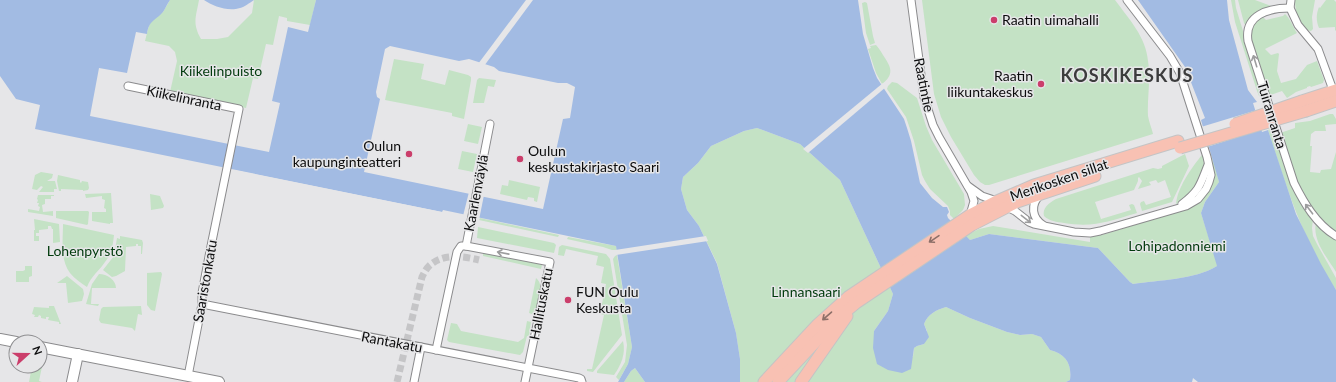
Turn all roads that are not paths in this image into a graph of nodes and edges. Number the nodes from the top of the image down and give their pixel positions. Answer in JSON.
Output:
{"nodes":[{"id":1,"x":911,"y":0,"type":"edge"},
{"id":2,"x":1127,"y":0,"type":"edge"},
{"id":3,"x":1291,"y":0,"type":"edge"},
{"id":4,"x":1290,"y":8,"type":"junction"},
{"id":5,"x":128,"y":86,"type":"dead end"},
{"id":6,"x":1335,"y":98,"type":"edge"},
{"id":7,"x":240,"y":109,"type":"joint"},
{"id":8,"x":490,"y":124,"type":"dead end"},
{"id":9,"x":1179,"y":145,"type":"junction"},
{"id":10,"x":967,"y":185,"type":"junction"},
{"id":11,"x":1044,"y":192,"type":"junction"},
{"id":12,"x":997,"y":201,"type":"junction"},
{"id":13,"x":1007,"y":207,"type":"junction"},
{"id":14,"x":970,"y":219,"type":"junction"},
{"id":15,"x":1047,"y":227,"type":"junction"},
{"id":16,"x":1336,"y":236,"type":"edge"},
{"id":17,"x":466,"y":246,"type":"junction"},
{"id":18,"x":859,"y":297,"type":"junction"},
{"id":19,"x":202,"y":304,"type":"junction"},
{"id":20,"x":48,"y":348,"type":"edge"},
{"id":21,"x":421,"y":348,"type":"junction"},
{"id":22,"x":436,"y":350,"type":"junction"},
{"id":23,"x":78,"y":354,"type":"junction"},
{"id":24,"x":528,"y":368,"type":"junction"},
{"id":25,"x":187,"y":379,"type":"edge"},
{"id":26,"x":582,"y":381,"type":"edge"},
{"id":27,"x":72,"y":382,"type":"edge"},
{"id":28,"x":219,"y":382,"type":"edge"},
{"id":29,"x":414,"y":382,"type":"edge"},
{"id":30,"x":524,"y":382,"type":"edge"},
{"id":31,"x":764,"y":382,"type":"edge"},
{"id":32,"x":778,"y":382,"type":"edge"},
{"id":33,"x":801,"y":382,"type":"edge"}],
"edges":[{"from":1,"to":10,"type":"street","name":"Raatintie"},
{"from":2,"to":15,"type":"street"},
{"from":3,"to":4,"type":"street"},
{"from":4,"to":6,"type":"street"},
{"from":16,"to":4,"type":"street","name":"Tuiranranta","one_way":true},
{"from":5,"to":7,"type":"street","name":"Kiikelinranta"},
{"from":6,"to":9,"type":"main road","name":"Merikosken sillat","bridge":true},
{"from":7,"to":19,"type":"street","name":"Saaristonkatu"},
{"from":8,"to":17,"type":"street","name":"Kaarlenväylä"},
{"from":9,"to":11,"type":"main road","name":"Merikosken sillat"},
{"from":9,"to":12,"type":"main road","name":"Merikosken sillat"},
{"from":10,"to":12,"type":"street","name":"Raatintie"},
{"from":10,"to":14,"type":"street","name":"Raatintie"},
{"from":11,"to":13,"type":"main road","name":"Merikosken sillat"},
{"from":11,"to":15,"type":"street"},
{"from":12,"to":14,"type":"main road","name":"Merikosken sillat"},
{"from":13,"to":14,"type":"main road","name":"Merikosken sillat"},
{"from":13,"to":15,"type":"street","one_way":true},
{"from":14,"to":18,"type":"main road","name":"Merikosken sillat"},
{"from":17,"to":22,"type":"street","name":"Kaarlenväylä"},
{"from":24,"to":17,"type":"street","name":"Hallituskatu","one_way":true},
{"from":18,"to":31,"type":"main road","name":"Merikosken sillat","one_way":true},
{"from":18,"to":32,"type":"main road","name":"Merikosken sillat"},
{"from":18,"to":33,"type":"main road"},
{"from":19,"to":21,"type":"street","name":"Rantakatu"},
{"from":19,"to":25,"type":"street","name":"Saaristonkatu"},
{"from":20,"to":23,"type":"main road"},
{"from":21,"to":22,"type":"street","name":"Rantakatu"},
{"from":21,"to":29,"type":"street"},
{"from":22,"to":24,"type":"street","name":"Rantakatu"},
{"from":23,"to":25,"type":"main road"},
{"from":23,"to":27,"type":"main road"},
{"from":24,"to":26,"type":"street","name":"Rantakatu"},
{"from":24,"to":30,"type":"street","name":"Hallituskatu"},
{"from":25,"to":28,"type":"main road"}]}
